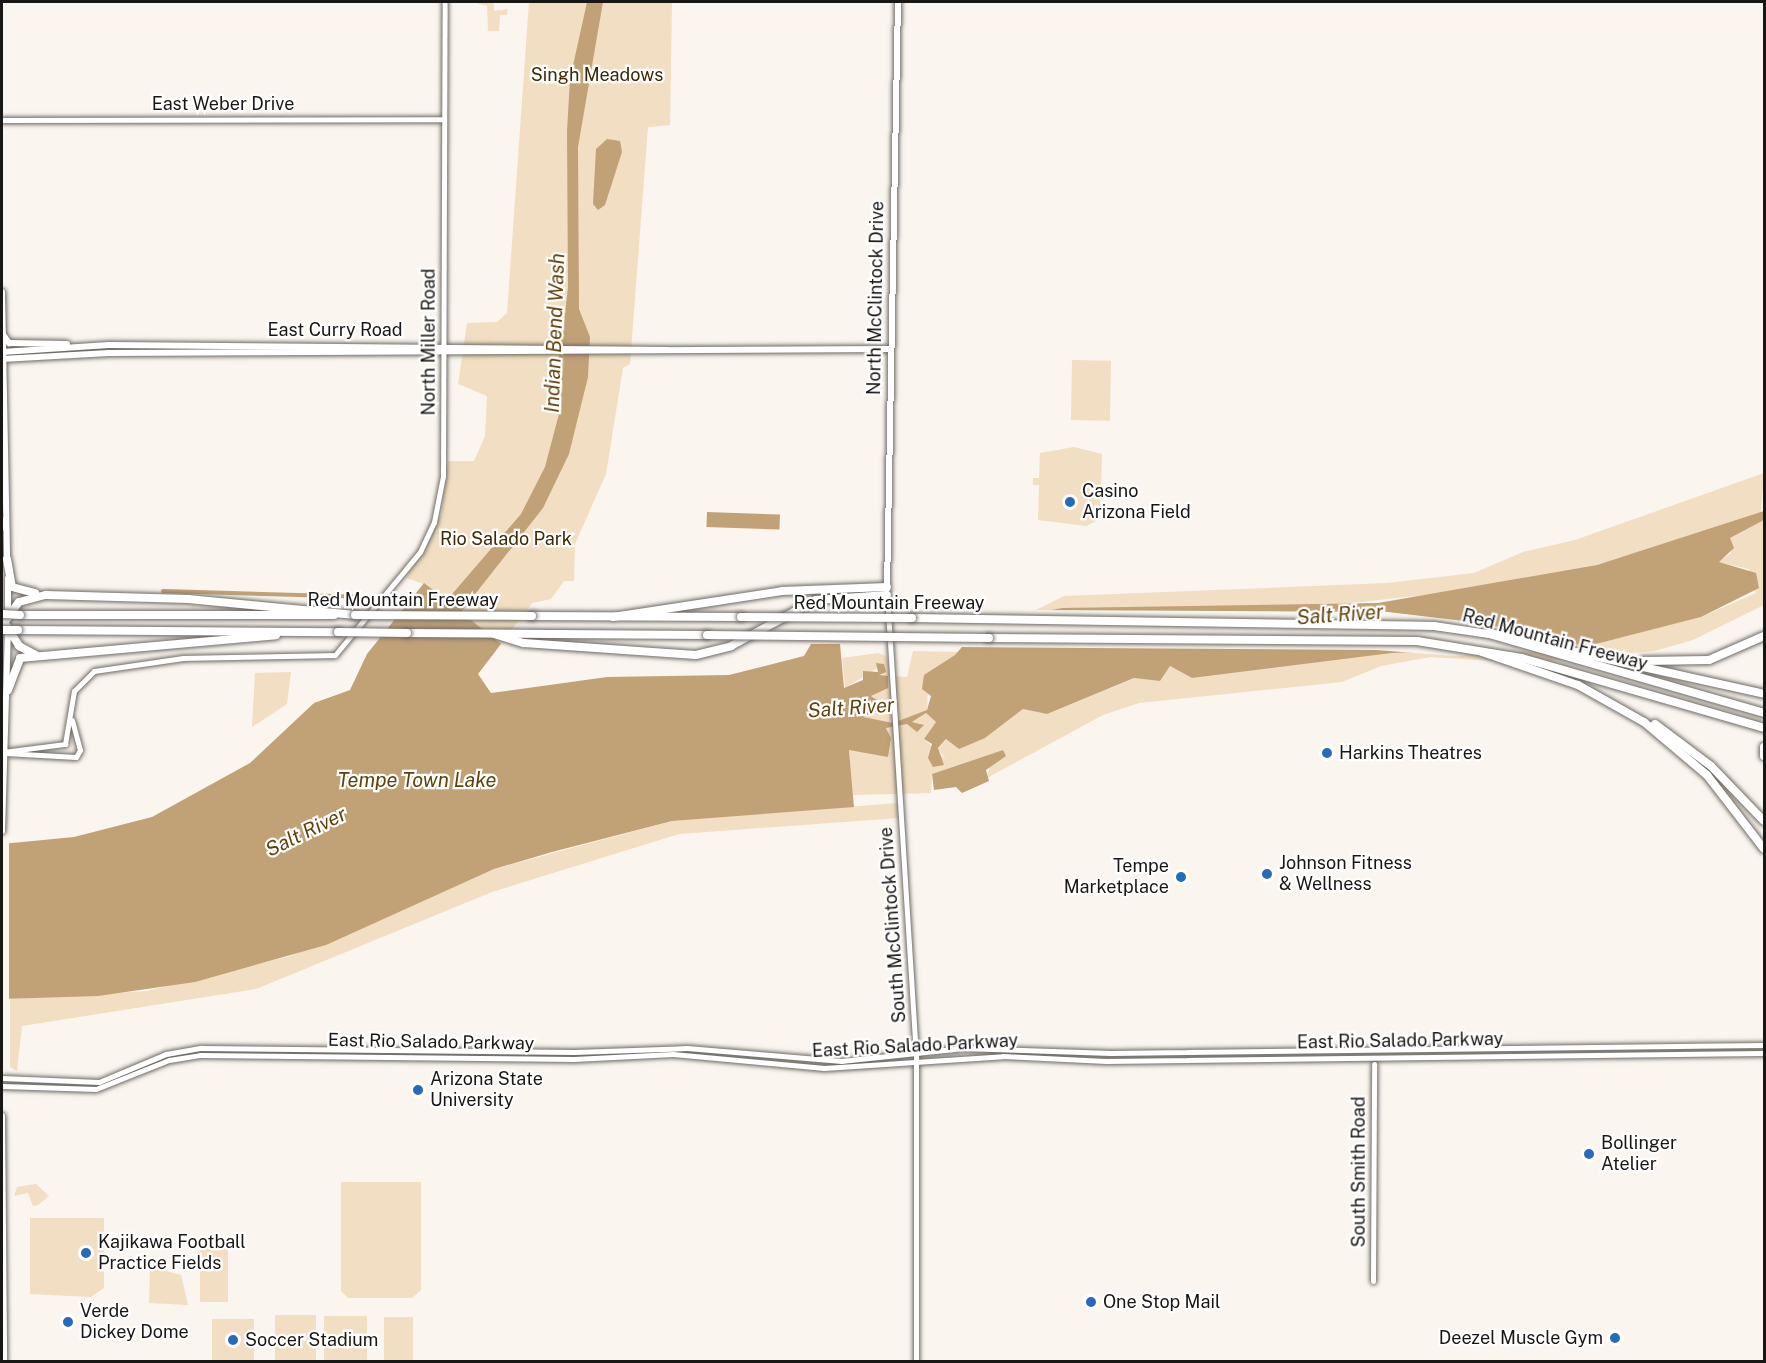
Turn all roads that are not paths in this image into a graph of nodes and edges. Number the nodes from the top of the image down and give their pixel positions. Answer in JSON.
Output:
{"nodes":[{"id":1,"x":445,"y":2,"type":"edge"},
{"id":2,"x":898,"y":2,"type":"edge"},
{"id":3,"x":444,"y":119,"type":"junction"},
{"id":4,"x":2,"y":120,"type":"edge"},
{"id":5,"x":2,"y":292,"type":"edge"},
{"id":6,"x":3,"y":334,"type":"edge"},
{"id":7,"x":80,"y":345,"type":"junction"},
{"id":8,"x":890,"y":349,"type":"junction"},
{"id":9,"x":444,"y":350,"type":"junction"},
{"id":10,"x":2,"y":356,"type":"edge"},
{"id":11,"x":2,"y":520,"type":"edge"},
{"id":12,"x":4,"y":531,"type":"edge"},
{"id":13,"x":7,"y":557,"type":"junction"},
{"id":14,"x":887,"y":591,"type":"junction"},
{"id":15,"x":46,"y":595,"type":"junction"},
{"id":16,"x":355,"y":615,"type":"junction"},
{"id":17,"x":613,"y":617,"type":"junction"},
{"id":18,"x":4,"y":619,"type":"edge"},
{"id":19,"x":286,"y":632,"type":"junction"},
{"id":20,"x":494,"y":634,"type":"junction"},
{"id":21,"x":1489,"y":634,"type":"junction"},
{"id":22,"x":1764,"y":636,"type":"edge"},
{"id":23,"x":8,"y":641,"type":"joint"},
{"id":24,"x":1542,"y":642,"type":"junction"},
{"id":25,"x":1480,"y":651,"type":"junction"},
{"id":26,"x":53,"y":656,"type":"junction"},
{"id":27,"x":8,"y":690,"type":"junction"},
{"id":28,"x":1599,"y":693,"type":"junction"},
{"id":29,"x":1764,"y":694,"type":"edge"},
{"id":30,"x":1764,"y":713,"type":"edge"},
{"id":31,"x":72,"y":720,"type":"junction"},
{"id":32,"x":1764,"y":728,"type":"edge"},
{"id":33,"x":76,"y":742,"type":"junction"},
{"id":34,"x":66,"y":744,"type":"junction"},
{"id":35,"x":1764,"y":747,"type":"edge"},
{"id":36,"x":2,"y":751,"type":"edge"},
{"id":37,"x":1764,"y":756,"type":"edge"},
{"id":38,"x":68,"y":757,"type":"junction"},
{"id":39,"x":2,"y":781,"type":"edge"},
{"id":40,"x":1764,"y":821,"type":"edge"},
{"id":41,"x":2,"y":831,"type":"edge"},
{"id":42,"x":1764,"y":849,"type":"edge"},
{"id":43,"x":1764,"y":1045,"type":"edge"},
{"id":44,"x":915,"y":1052,"type":"junction"},
{"id":45,"x":1764,"y":1053,"type":"edge"},
{"id":46,"x":916,"y":1060,"type":"junction"},
{"id":47,"x":1374,"y":1064,"type":"dead end"},
{"id":48,"x":2,"y":1078,"type":"edge"},
{"id":49,"x":2,"y":1086,"type":"edge"},
{"id":50,"x":2,"y":1116,"type":"edge"},
{"id":51,"x":1374,"y":1281,"type":"dead end"},
{"id":52,"x":4,"y":1362,"type":"edge"},
{"id":53,"x":916,"y":1362,"type":"edge"}],
"edges":[{"from":1,"to":3,"type":"main road","name":"North Miller Road"},
{"from":2,"to":8,"type":"main road","name":"North McClintock Drive"},
{"from":3,"to":4,"type":"main road","name":"East Weber Drive"},
{"from":3,"to":9,"type":"main road","name":"North Miller Road"},
{"from":5,"to":6,"type":"main road"},
{"from":6,"to":7,"type":"main road"},
{"from":6,"to":10,"type":"main road"},
{"from":7,"to":9,"type":"main road","name":"East Curry Road"},
{"from":7,"to":10,"type":"main road","name":"East Curry Road"},
{"from":8,"to":9,"type":"main road","name":"East Curry Road"},
{"from":8,"to":14,"type":"main road","name":"North McClintock Drive"},
{"from":9,"to":10,"type":"main road","name":"East Curry Road"},
{"from":9,"to":31,"type":"main road","name":"North Miller Road"},
{"from":10,"to":12,"type":"main road"},
{"from":11,"to":12,"type":"main road"},
{"from":12,"to":13,"type":"main road"},
{"from":13,"to":15,"type":"highway"},
{"from":13,"to":18,"type":"main road"},
{"from":14,"to":17,"type":"highway"},
{"from":14,"to":20,"type":"highway"},
{"from":14,"to":44,"type":"main road","name":"South McClintock Drive","bridge":true},
{"from":15,"to":16,"type":"highway"},
{"from":15,"to":18,"type":"highway"},
{"from":16,"to":17,"type":"highway","name":"Red Mountain Freeway","bridge":true},
{"from":16,"to":18,"type":"highway","name":"Red Mountain Freeway","bridge":true},
{"from":17,"to":21,"type":"highway","name":"Red Mountain Freeway","bridge":true},
{"from":18,"to":19,"type":"highway","name":"Red Mountain Freeway","bridge":true},
{"from":18,"to":23,"type":"highway"},
{"from":18,"to":26,"type":"highway"},
{"from":19,"to":20,"type":"highway","name":"Red Mountain Freeway","bridge":true},
{"from":19,"to":26,"type":"highway"},
{"from":20,"to":25,"type":"highway","name":"Red Mountain Freeway","bridge":true},
{"from":21,"to":24,"type":"highway"},
{"from":21,"to":30,"type":"highway","name":"Red Mountain Freeway"},
{"from":22,"to":24,"type":"highway"},
{"from":23,"to":27,"type":"main road"},
{"from":24,"to":29,"type":"highway"},
{"from":25,"to":28,"type":"highway"},
{"from":25,"to":32,"type":"highway","name":"Red Mountain Freeway"},
{"from":26,"to":27,"type":"highway"},
{"from":27,"to":36,"type":"main road"},
{"from":28,"to":40,"type":"highway"},
{"from":28,"to":42,"type":"highway"},
{"from":31,"to":33,"type":"main road"},
{"from":31,"to":34,"type":"main road"},
{"from":33,"to":34,"type":"main road"},
{"from":33,"to":38,"type":"main road"},
{"from":34,"to":36,"type":"main road"},
{"from":34,"to":38,"type":"main road"},
{"from":35,"to":37,"type":"highway"},
{"from":36,"to":38,"type":"main road"},
{"from":36,"to":39,"type":"main road"},
{"from":39,"to":41,"type":"main road"},
{"from":43,"to":44,"type":"main road","name":"East Rio Salado Parkway"},
{"from":44,"to":46,"type":"main road","name":"South McClintock Drive"},
{"from":44,"to":48,"type":"main road","name":"East Rio Salado Parkway"},
{"from":45,"to":46,"type":"main road","name":"East Rio Salado Parkway"},
{"from":46,"to":49,"type":"main road","name":"East Rio Salado Parkway"},
{"from":46,"to":53,"type":"main road","name":"South McClintock Drive"},
{"from":47,"to":51,"type":"main road","name":"South Smith Road"},
{"from":50,"to":52,"type":"main road"}]}
